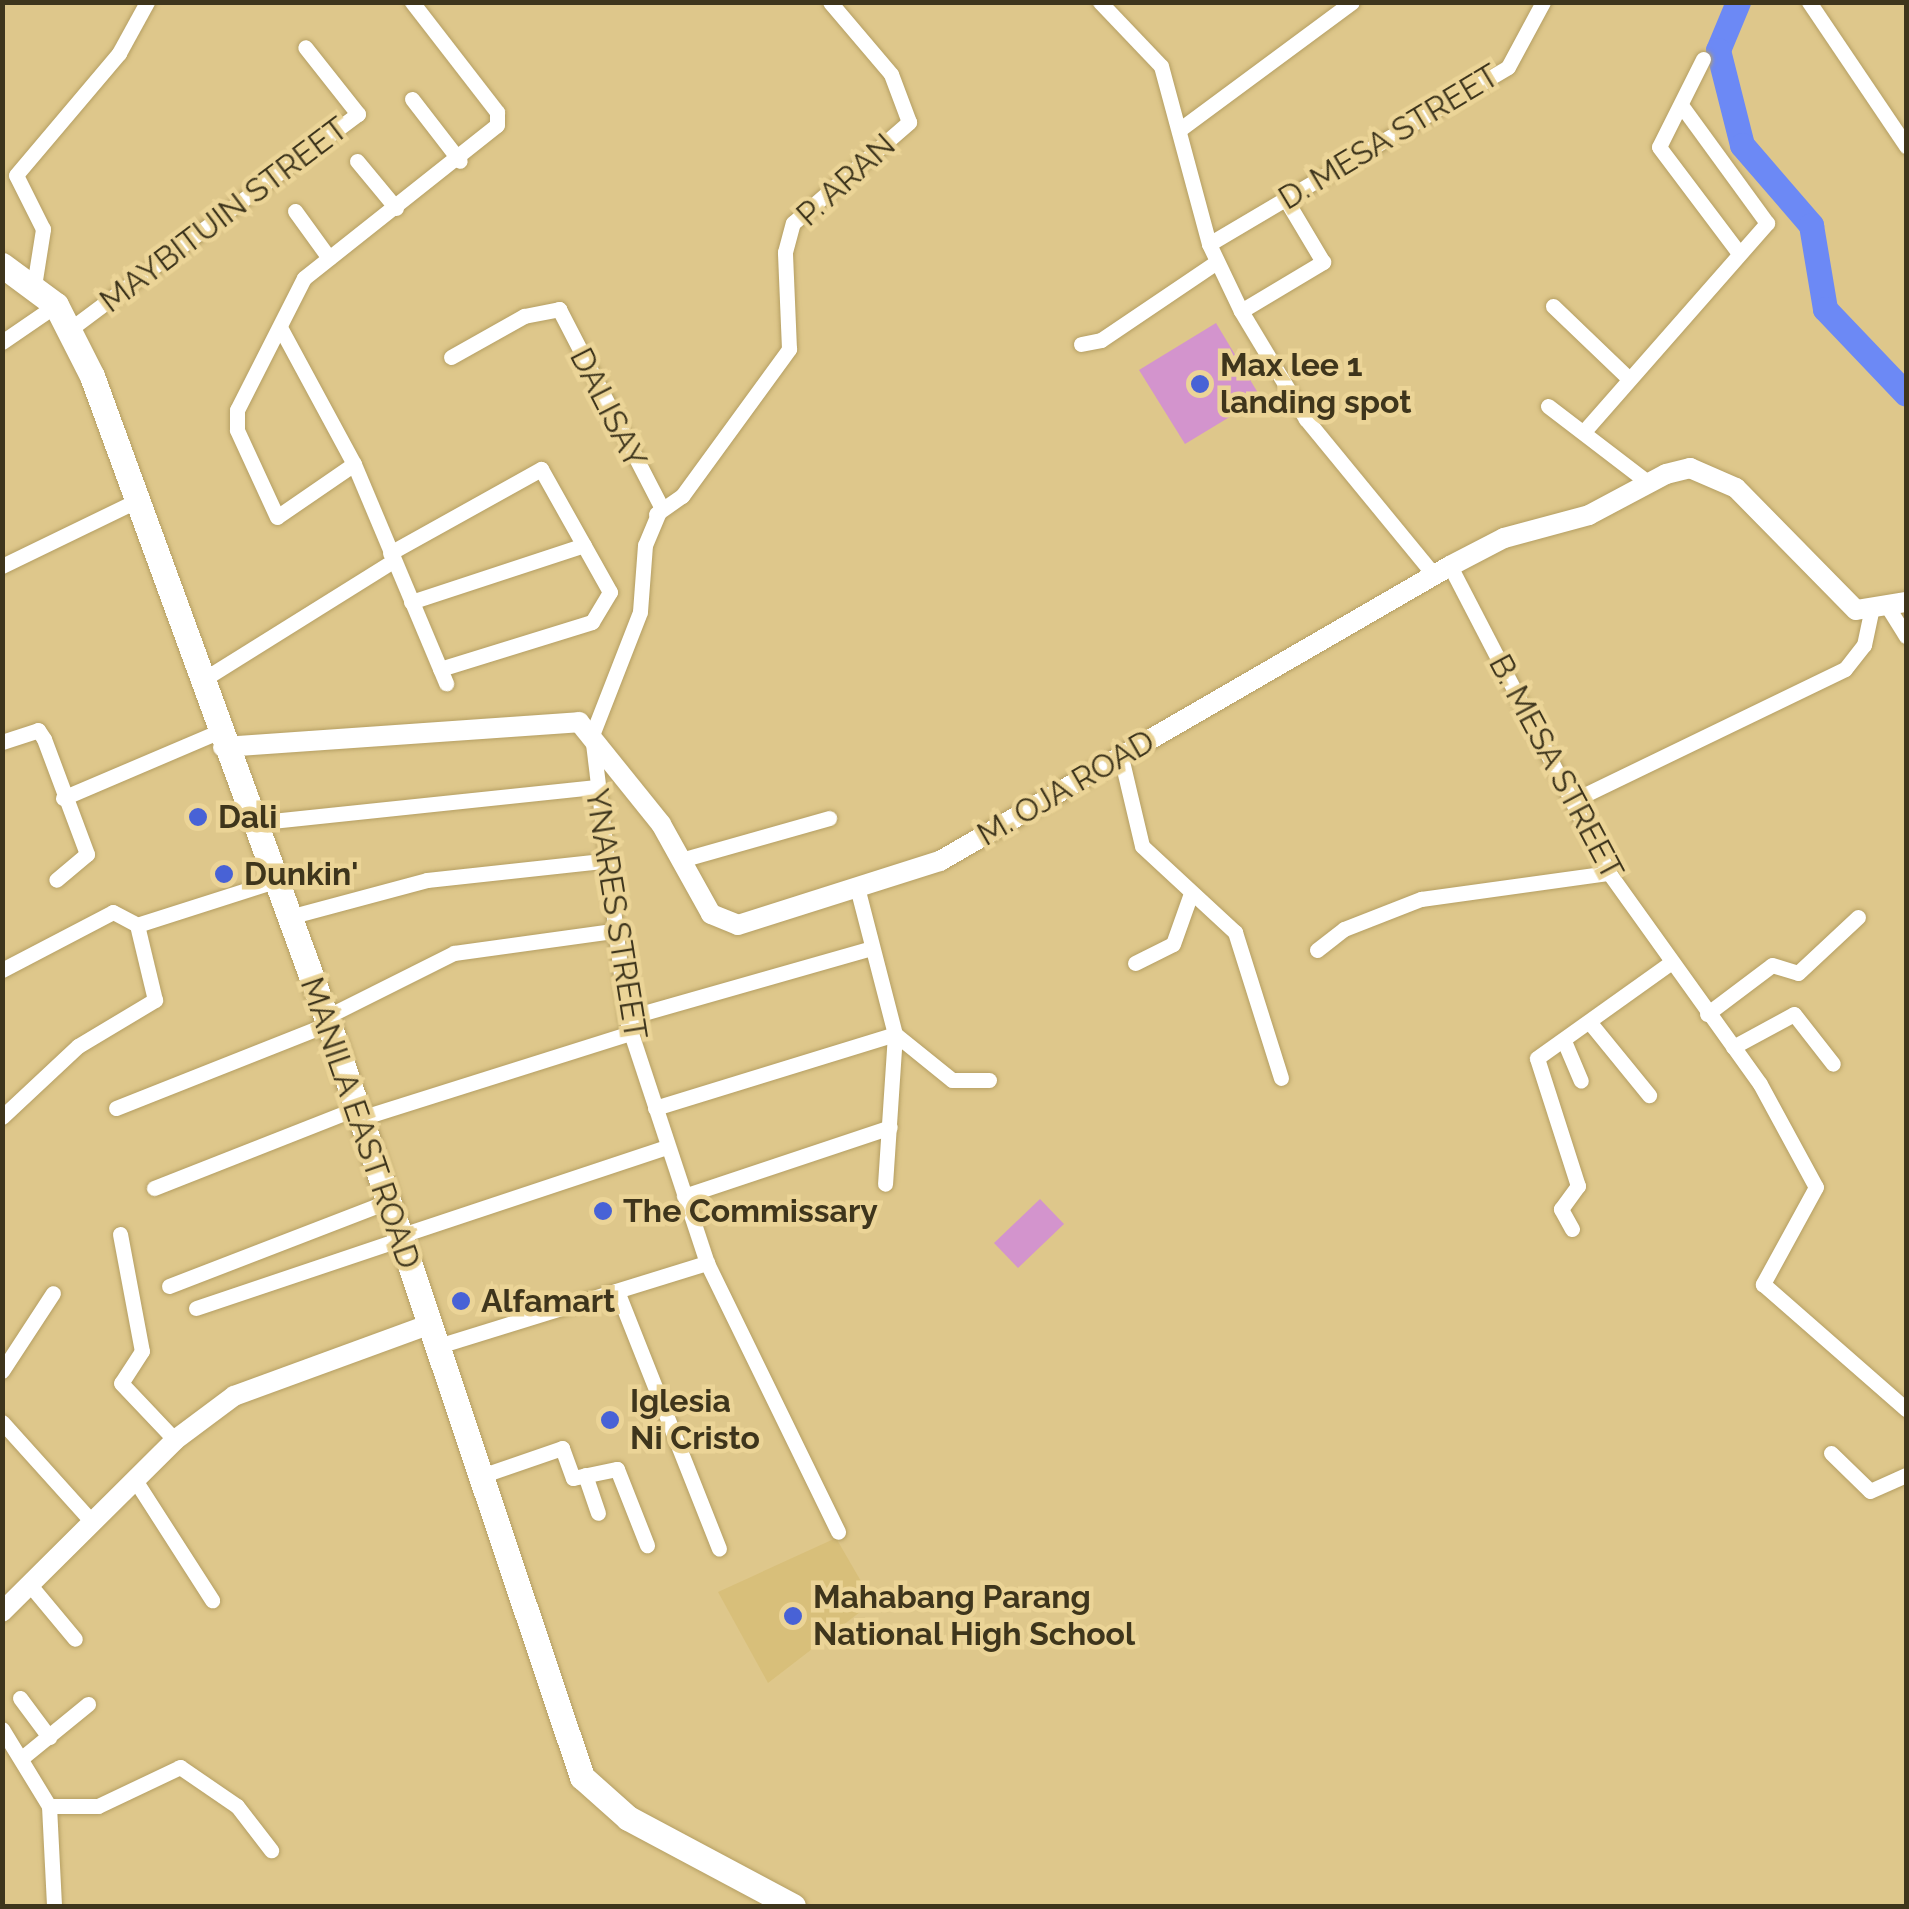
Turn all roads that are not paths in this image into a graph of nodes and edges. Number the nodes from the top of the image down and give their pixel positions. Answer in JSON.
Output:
{"nodes":[{"id":1,"x":146,"y":2,"type":"edge"},
{"id":2,"x":830,"y":2,"type":"edge"},
{"id":3,"x":1100,"y":2,"type":"edge"},
{"id":4,"x":1352,"y":2,"type":"edge"},
{"id":5,"x":1543,"y":2,"type":"edge"},
{"id":6,"x":1808,"y":2,"type":"edge"},
{"id":7,"x":416,"y":4,"type":"edge"},
{"id":8,"x":304,"y":47,"type":"dead end"},
{"id":9,"x":1704,"y":60,"type":"dead end"},
{"id":10,"x":412,"y":98,"type":"dead end"},
{"id":11,"x":1683,"y":108,"type":"junction"},
{"id":12,"x":1179,"y":130,"type":"junction"},
{"id":13,"x":1906,"y":146,"type":"edge"},
{"id":14,"x":460,"y":160,"type":"junction"},
{"id":15,"x":357,"y":161,"type":"dead end"},
{"id":16,"x":1286,"y":200,"type":"junction"},
{"id":17,"x":396,"y":208,"type":"junction"},
{"id":18,"x":295,"y":211,"type":"dead end"},
{"id":19,"x":1208,"y":244,"type":"junction"},
{"id":20,"x":1738,"y":252,"type":"junction"},
{"id":21,"x":329,"y":258,"type":"junction"},
{"id":22,"x":1215,"y":263,"type":"junction"},
{"id":23,"x":2,"y":266,"type":"edge"},
{"id":24,"x":34,"y":286,"type":"junction"},
{"id":25,"x":56,"y":305,"type":"junction"},
{"id":26,"x":1553,"y":306,"type":"dead end"},
{"id":27,"x":1241,"y":311,"type":"junction"},
{"id":28,"x":281,"y":329,"type":"junction"},
{"id":29,"x":69,"y":330,"type":"junction"},
{"id":30,"x":2,"y":342,"type":"edge"},
{"id":31,"x":1081,"y":344,"type":"dead end"},
{"id":32,"x":451,"y":357,"type":"dead end"},
{"id":33,"x":1629,"y":379,"type":"junction"},
{"id":34,"x":1548,"y":406,"type":"dead end"},
{"id":35,"x":1587,"y":428,"type":"junction"},
{"id":36,"x":354,"y":464,"type":"junction"},
{"id":37,"x":1646,"y":481,"type":"junction"},
{"id":38,"x":136,"y":501,"type":"junction"},
{"id":39,"x":657,"y":511,"type":"junction"},
{"id":40,"x":584,"y":545,"type":"junction"},
{"id":41,"x":391,"y":557,"type":"junction"},
{"id":42,"x":2,"y":566,"type":"edge"},
{"id":43,"x":1442,"y":570,"type":"junction"},
{"id":44,"x":411,"y":602,"type":"junction"},
{"id":45,"x":1889,"y":608,"type":"edge"},
{"id":46,"x":1906,"y":636,"type":"edge"},
{"id":47,"x":201,"y":681,"type":"junction"},
{"id":48,"x":592,"y":735,"type":"junction"},
{"id":49,"x":220,"y":739,"type":"junction"},
{"id":50,"x":2,"y":742,"type":"edge"},
{"id":51,"x":1120,"y":757,"type":"junction"},
{"id":52,"x":596,"y":787,"type":"junction"},
{"id":53,"x":63,"y":798,"type":"junction"},
{"id":54,"x":1572,"y":800,"type":"junction"},
{"id":55,"x":829,"y":818,"type":"dead end"},
{"id":56,"x":253,"y":823,"type":"junction"},
{"id":57,"x":602,"y":860,"type":"junction"},
{"id":58,"x":681,"y":860,"type":"junction"},
{"id":59,"x":1610,"y":873,"type":"junction"},
{"id":60,"x":56,"y":880,"type":"dead end"},
{"id":61,"x":275,"y":881,"type":"junction"},
{"id":62,"x":858,"y":890,"type":"junction"},
{"id":63,"x":1190,"y":896,"type":"junction"},
{"id":64,"x":289,"y":917,"type":"junction"},
{"id":65,"x":1858,"y":917,"type":"dead end"},
{"id":66,"x":137,"y":926,"type":"junction"},
{"id":67,"x":612,"y":931,"type":"junction"},
{"id":68,"x":872,"y":948,"type":"junction"},
{"id":69,"x":1317,"y":950,"type":"dead end"},
{"id":70,"x":1134,"y":963,"type":"dead end"},
{"id":71,"x":1670,"y":964,"type":"junction"},
{"id":72,"x":2,"y":970,"type":"edge"},
{"id":73,"x":1708,"y":1014,"type":"junction"},
{"id":74,"x":327,"y":1020,"type":"junction"},
{"id":75,"x":1591,"y":1024,"type":"junction"},
{"id":76,"x":628,"y":1026,"type":"junction"},
{"id":77,"x":894,"y":1034,"type":"junction"},
{"id":78,"x":1564,"y":1041,"type":"junction"},
{"id":79,"x":1733,"y":1047,"type":"junction"},
{"id":80,"x":1833,"y":1064,"type":"dead end"},
{"id":81,"x":1281,"y":1078,"type":"dead end"},
{"id":82,"x":989,"y":1080,"type":"dead end"},
{"id":83,"x":1581,"y":1082,"type":"dead end"},
{"id":84,"x":1649,"y":1095,"type":"dead end"},
{"id":85,"x":116,"y":1108,"type":"dead end"},
{"id":86,"x":655,"y":1108,"type":"junction"},
{"id":87,"x":359,"y":1113,"type":"junction"},
{"id":88,"x":2,"y":1117,"type":"edge"},
{"id":89,"x":890,"y":1127,"type":"junction"},
{"id":90,"x":667,"y":1148,"type":"junction"},
{"id":91,"x":885,"y":1184,"type":"dead end"},
{"id":92,"x":154,"y":1188,"type":"dead end"},
{"id":93,"x":684,"y":1196,"type":"junction"},
{"id":94,"x":389,"y":1201,"type":"junction"},
{"id":95,"x":1572,"y":1229,"type":"dead end"},
{"id":96,"x":120,"y":1234,"type":"dead end"},
{"id":97,"x":400,"y":1238,"type":"junction"},
{"id":98,"x":707,"y":1263,"type":"junction"},
{"id":99,"x":169,"y":1286,"type":"dead end"},
{"id":100,"x":617,"y":1290,"type":"junction"},
{"id":101,"x":53,"y":1293,"type":"dead end"},
{"id":102,"x":196,"y":1308,"type":"dead end"},
{"id":103,"x":432,"y":1336,"type":"junction"},
{"id":104,"x":2,"y":1371,"type":"edge"},
{"id":105,"x":1906,"y":1409,"type":"edge"},
{"id":106,"x":2,"y":1422,"type":"edge"},
{"id":107,"x":175,"y":1440,"type":"junction"},
{"id":108,"x":1831,"y":1453,"type":"dead end"},
{"id":109,"x":1906,"y":1475,"type":"edge"},
{"id":110,"x":579,"y":1476,"type":"junction"},
{"id":111,"x":478,"y":1477,"type":"junction"},
{"id":112,"x":135,"y":1480,"type":"junction"},
{"id":113,"x":598,"y":1512,"type":"dead end"},
{"id":114,"x":92,"y":1522,"type":"junction"},
{"id":115,"x":838,"y":1532,"type":"dead end"},
{"id":116,"x":647,"y":1545,"type":"dead end"},
{"id":117,"x":719,"y":1549,"type":"dead end"},
{"id":118,"x":30,"y":1585,"type":"junction"},
{"id":119,"x":212,"y":1600,"type":"dead end"},
{"id":120,"x":2,"y":1612,"type":"edge"},
{"id":121,"x":75,"y":1640,"type":"dead end"},
{"id":122,"x":20,"y":1698,"type":"dead end"},
{"id":123,"x":88,"y":1704,"type":"dead end"},
{"id":124,"x":2,"y":1729,"type":"edge"},
{"id":125,"x":50,"y":1737,"type":"junction"},
{"id":126,"x":22,"y":1757,"type":"junction"},
{"id":127,"x":49,"y":1806,"type":"junction"},
{"id":128,"x":272,"y":1850,"type":"dead end"},
{"id":129,"x":54,"y":1906,"type":"edge"},
{"id":130,"x":793,"y":1906,"type":"edge"}],
"edges":[{"from":1,"to":24,"type":"street"},
{"from":2,"to":39,"type":"street","name":"P. ARAN"},
{"from":3,"to":12,"type":"street","name":"B. MESA STREET"},
{"from":4,"to":12,"type":"street"},
{"from":5,"to":16,"type":"street","name":"D. MESA STREET"},
{"from":6,"to":13,"type":"street"},
{"from":7,"to":14,"type":"street"},
{"from":8,"to":29,"type":"street","name":"MAYBITUIN STREET"},
{"from":9,"to":11,"type":"street"},
{"from":10,"to":14,"type":"street"},
{"from":11,"to":20,"type":"street"},
{"from":11,"to":20,"type":"street"},
{"from":12,"to":19,"type":"street","name":"B. MESA STREET"},
{"from":14,"to":17,"type":"street"},
{"from":15,"to":17,"type":"street"},
{"from":16,"to":19,"type":"street","name":"D. MESA STREET"},
{"from":16,"to":27,"type":"street"},
{"from":17,"to":21,"type":"street"},
{"from":18,"to":21,"type":"street"},
{"from":19,"to":22,"type":"street","name":"B. MESA STREET"},
{"from":20,"to":33,"type":"street"},
{"from":21,"to":28,"type":"street"},
{"from":22,"to":27,"type":"street","name":"B. MESA STREET"},
{"from":22,"to":31,"type":"street"},
{"from":23,"to":24,"type":"main road","name":"MANILA EAST ROAD"},
{"from":24,"to":25,"type":"main road","name":"MANILA EAST ROAD"},
{"from":25,"to":29,"type":"main road","name":"MANILA EAST ROAD"},
{"from":25,"to":30,"type":"street"},
{"from":26,"to":33,"type":"street"},
{"from":27,"to":43,"type":"street","name":"B. MESA STREET"},
{"from":28,"to":36,"type":"street"},
{"from":28,"to":36,"type":"street"},
{"from":29,"to":38,"type":"main road","name":"MANILA EAST ROAD"},
{"from":32,"to":39,"type":"street","name":"DALISAY"},
{"from":33,"to":35,"type":"street"},
{"from":34,"to":35,"type":"street"},
{"from":35,"to":37,"type":"street"},
{"from":36,"to":41,"type":"street"},
{"from":37,"to":43,"type":"street","name":"M. OJA ROAD"},
{"from":37,"to":45,"type":"street","name":"M. OJA ROAD"},
{"from":38,"to":42,"type":"street"},
{"from":38,"to":47,"type":"main road","name":"MANILA EAST ROAD"},
{"from":39,"to":48,"type":"street"},
{"from":40,"to":41,"type":"street"},
{"from":40,"to":44,"type":"street"},
{"from":40,"to":44,"type":"street"},
{"from":41,"to":44,"type":"street"},
{"from":41,"to":47,"type":"street"},
{"from":43,"to":51,"type":"street","name":"M. OJA ROAD"},
{"from":43,"to":54,"type":"street","name":"B. MESA STREET"},
{"from":45,"to":46,"type":"street"},
{"from":45,"to":54,"type":"street"},
{"from":47,"to":49,"type":"main road","name":"MANILA EAST ROAD"},
{"from":48,"to":49,"type":"street"},
{"from":48,"to":52,"type":"street","name":"YNARES STREET"},
{"from":48,"to":58,"type":"street","name":"M. OJA ROAD"},
{"from":49,"to":53,"type":"street"},
{"from":49,"to":56,"type":"main road","name":"MANILA EAST ROAD"},
{"from":50,"to":53,"type":"street"},
{"from":51,"to":62,"type":"street","name":"M. OJA ROAD"},
{"from":51,"to":63,"type":"street"},
{"from":52,"to":56,"type":"street"},
{"from":52,"to":57,"type":"street","name":"YNARES STREET"},
{"from":53,"to":60,"type":"street"},
{"from":54,"to":59,"type":"street","name":"B. MESA STREET"},
{"from":55,"to":58,"type":"street"},
{"from":56,"to":61,"type":"main road","name":"MANILA EAST ROAD"},
{"from":57,"to":64,"type":"street"},
{"from":57,"to":67,"type":"street","name":"YNARES STREET"},
{"from":58,"to":62,"type":"street","name":"M. OJA ROAD"},
{"from":59,"to":69,"type":"street"},
{"from":59,"to":71,"type":"street","name":"B. MESA STREET"},
{"from":61,"to":64,"type":"main road","name":"MANILA EAST ROAD"},
{"from":61,"to":66,"type":"street"},
{"from":62,"to":68,"type":"street"},
{"from":63,"to":70,"type":"street"},
{"from":63,"to":81,"type":"street"},
{"from":64,"to":74,"type":"main road","name":"MANILA EAST ROAD"},
{"from":65,"to":73,"type":"street"},
{"from":66,"to":72,"type":"street"},
{"from":66,"to":88,"type":"street"},
{"from":67,"to":74,"type":"street"},
{"from":67,"to":76,"type":"street","name":"YNARES STREET"},
{"from":68,"to":76,"type":"street"},
{"from":68,"to":77,"type":"street"},
{"from":71,"to":73,"type":"street","name":"B. MESA STREET"},
{"from":71,"to":75,"type":"street"},
{"from":73,"to":79,"type":"street","name":"B. MESA STREET"},
{"from":74,"to":85,"type":"street"},
{"from":74,"to":87,"type":"main road","name":"MANILA EAST ROAD"},
{"from":75,"to":78,"type":"street"},
{"from":75,"to":84,"type":"street"},
{"from":76,"to":86,"type":"street","name":"YNARES STREET"},
{"from":76,"to":87,"type":"street"},
{"from":77,"to":82,"type":"street"},
{"from":77,"to":86,"type":"street"},
{"from":77,"to":89,"type":"street"},
{"from":78,"to":83,"type":"street"},
{"from":78,"to":95,"type":"street"},
{"from":79,"to":80,"type":"street"},
{"from":79,"to":105,"type":"street","name":"B. MESA STREET"},
{"from":86,"to":90,"type":"street","name":"YNARES STREET"},
{"from":87,"to":92,"type":"street"},
{"from":87,"to":94,"type":"main road","name":"MANILA EAST ROAD"},
{"from":89,"to":91,"type":"street"},
{"from":89,"to":93,"type":"street"},
{"from":90,"to":93,"type":"street","name":"YNARES STREET"},
{"from":90,"to":97,"type":"street"},
{"from":93,"to":98,"type":"street","name":"YNARES STREET"},
{"from":94,"to":97,"type":"main road","name":"MANILA EAST ROAD"},
{"from":94,"to":99,"type":"street"},
{"from":96,"to":107,"type":"street"},
{"from":97,"to":102,"type":"street"},
{"from":97,"to":103,"type":"main road","name":"MANILA EAST ROAD"},
{"from":98,"to":100,"type":"street"},
{"from":98,"to":115,"type":"street","name":"YNARES STREET"},
{"from":100,"to":103,"type":"street"},
{"from":100,"to":117,"type":"street"},
{"from":101,"to":104,"type":"street"},
{"from":103,"to":107,"type":"street"},
{"from":103,"to":111,"type":"main road","name":"MANILA EAST ROAD"},
{"from":106,"to":114,"type":"street"},
{"from":107,"to":112,"type":"street"},
{"from":108,"to":109,"type":"street"},
{"from":110,"to":111,"type":"street"},
{"from":110,"to":113,"type":"street"},
{"from":110,"to":116,"type":"street"},
{"from":111,"to":130,"type":"main road","name":"MANILA EAST ROAD"},
{"from":112,"to":114,"type":"street"},
{"from":112,"to":119,"type":"street"},
{"from":114,"to":118,"type":"street"},
{"from":118,"to":120,"type":"street"},
{"from":118,"to":121,"type":"street"},
{"from":122,"to":125,"type":"street"},
{"from":123,"to":125,"type":"street"},
{"from":124,"to":126,"type":"street"},
{"from":125,"to":126,"type":"street"},
{"from":126,"to":127,"type":"street"},
{"from":127,"to":128,"type":"street"},
{"from":127,"to":129,"type":"street"}]}
